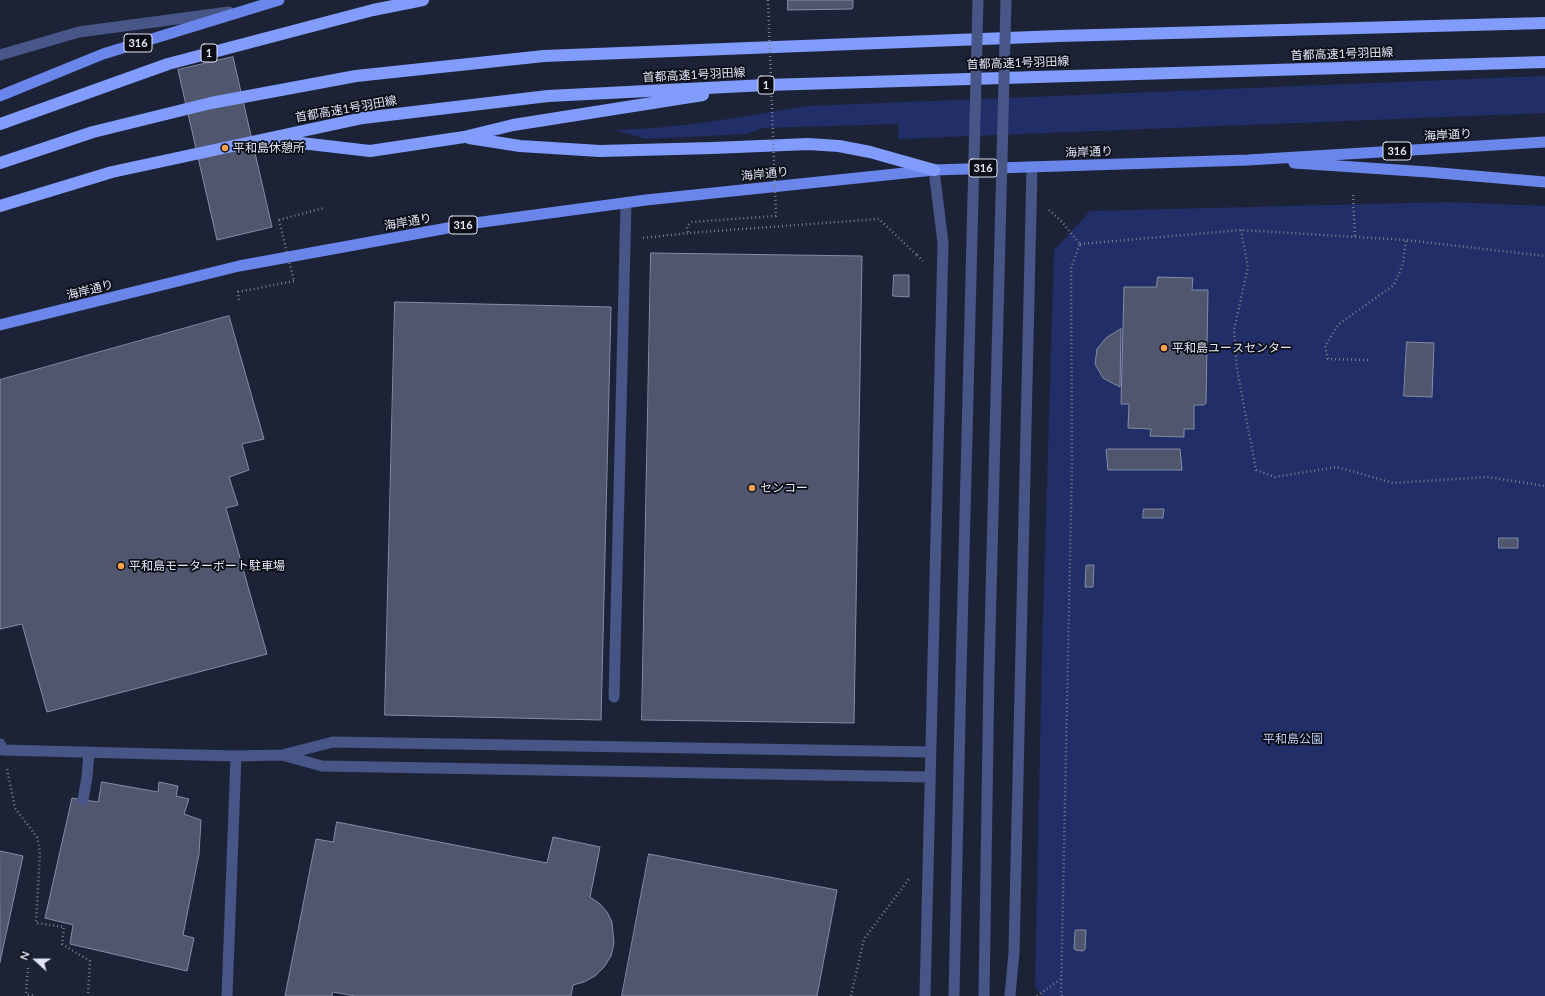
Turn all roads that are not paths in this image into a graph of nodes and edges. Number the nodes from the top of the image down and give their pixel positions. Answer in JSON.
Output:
{"nodes":[{"id":1,"x":278,"y":0,"type":"edge"},
{"id":2,"x":423,"y":0,"type":"edge"},
{"id":3,"x":978,"y":0,"type":"edge"},
{"id":4,"x":1006,"y":0,"type":"edge"},
{"id":5,"x":242,"y":10,"type":"junction"},
{"id":6,"x":1545,"y":23,"type":"edge"},
{"id":7,"x":0,"y":55,"type":"edge"},
{"id":8,"x":1545,"y":62,"type":"edge"},
{"id":9,"x":766,"y":85,"type":"junction"},
{"id":10,"x":0,"y":96,"type":"edge"},
{"id":11,"x":0,"y":124,"type":"edge"},
{"id":12,"x":464,"y":137,"type":"junction"},
{"id":13,"x":266,"y":139,"type":"junction"},
{"id":14,"x":1545,"y":142,"type":"edge"},
{"id":15,"x":1248,"y":160,"type":"junction"},
{"id":16,"x":0,"y":163,"type":"edge"},
{"id":17,"x":1032,"y":167,"type":"junction"},
{"id":18,"x":934,"y":170,"type":"junction"},
{"id":19,"x":1545,"y":182,"type":"edge"},
{"id":20,"x":626,"y":203,"type":"junction"},
{"id":21,"x":0,"y":206,"type":"edge"},
{"id":22,"x":0,"y":325,"type":"edge"},
{"id":23,"x":614,"y":697,"type":"dead end"},
{"id":24,"x":1,"y":748,"type":"edge"},
{"id":25,"x":931,"y":752,"type":"junction"},
{"id":26,"x":89,"y":753,"type":"junction"},
{"id":27,"x":282,"y":755,"type":"junction"},
{"id":28,"x":236,"y":756,"type":"junction"},
{"id":29,"x":930,"y":777,"type":"junction"},
{"id":30,"x":83,"y":800,"type":"dead end"},
{"id":31,"x":227,"y":996,"type":"edge"},
{"id":32,"x":925,"y":996,"type":"edge"},
{"id":33,"x":954,"y":996,"type":"edge"},
{"id":34,"x":984,"y":996,"type":"edge"},
{"id":35,"x":1010,"y":996,"type":"edge"}],
"edges":[{"from":1,"to":5,"type":"main road","number":"316"},
{"from":2,"to":11,"type":"highway","number":"1"},
{"from":3,"to":33,"type":"street","bridge":true},
{"from":4,"to":34,"type":"street","bridge":true},
{"from":5,"to":7,"type":"street"},
{"from":5,"to":10,"type":"main road","number":"316"},
{"from":6,"to":16,"type":"highway","name":"首都高速1号羽田線"},
{"from":8,"to":9,"type":"highway","name":"首都高速1号羽田線","number":"1"},
{"from":9,"to":12,"type":"highway"},
{"from":9,"to":13,"type":"highway","name":"首都高速1号羽田線","number":"1"},
{"from":12,"to":13,"type":"highway"},
{"from":12,"to":18,"type":"highway"},
{"from":13,"to":21,"type":"highway","name":"首都高速1号羽田線","number":"1"},
{"from":14,"to":15,"type":"main road","name":"海岸通り","number":"316"},
{"from":15,"to":17,"type":"main road","name":"海岸通り","number":"316"},
{"from":15,"to":19,"type":"main road"},
{"from":17,"to":18,"type":"main road","name":"海岸通り","number":"316"},
{"from":17,"to":35,"type":"street"},
{"from":18,"to":20,"type":"main road","name":"海岸通り","number":"316"},
{"from":18,"to":25,"type":"street"},
{"from":20,"to":22,"type":"main road","name":"海岸通り","number":"316"},
{"from":20,"to":23,"type":"street"},
{"from":24,"to":26,"type":"street"},
{"from":25,"to":27,"type":"street"},
{"from":25,"to":29,"type":"street"},
{"from":26,"to":28,"type":"street"},
{"from":26,"to":30,"type":"street"},
{"from":27,"to":28,"type":"street"},
{"from":27,"to":29,"type":"street"},
{"from":28,"to":31,"type":"street"},
{"from":29,"to":32,"type":"street"}]}
